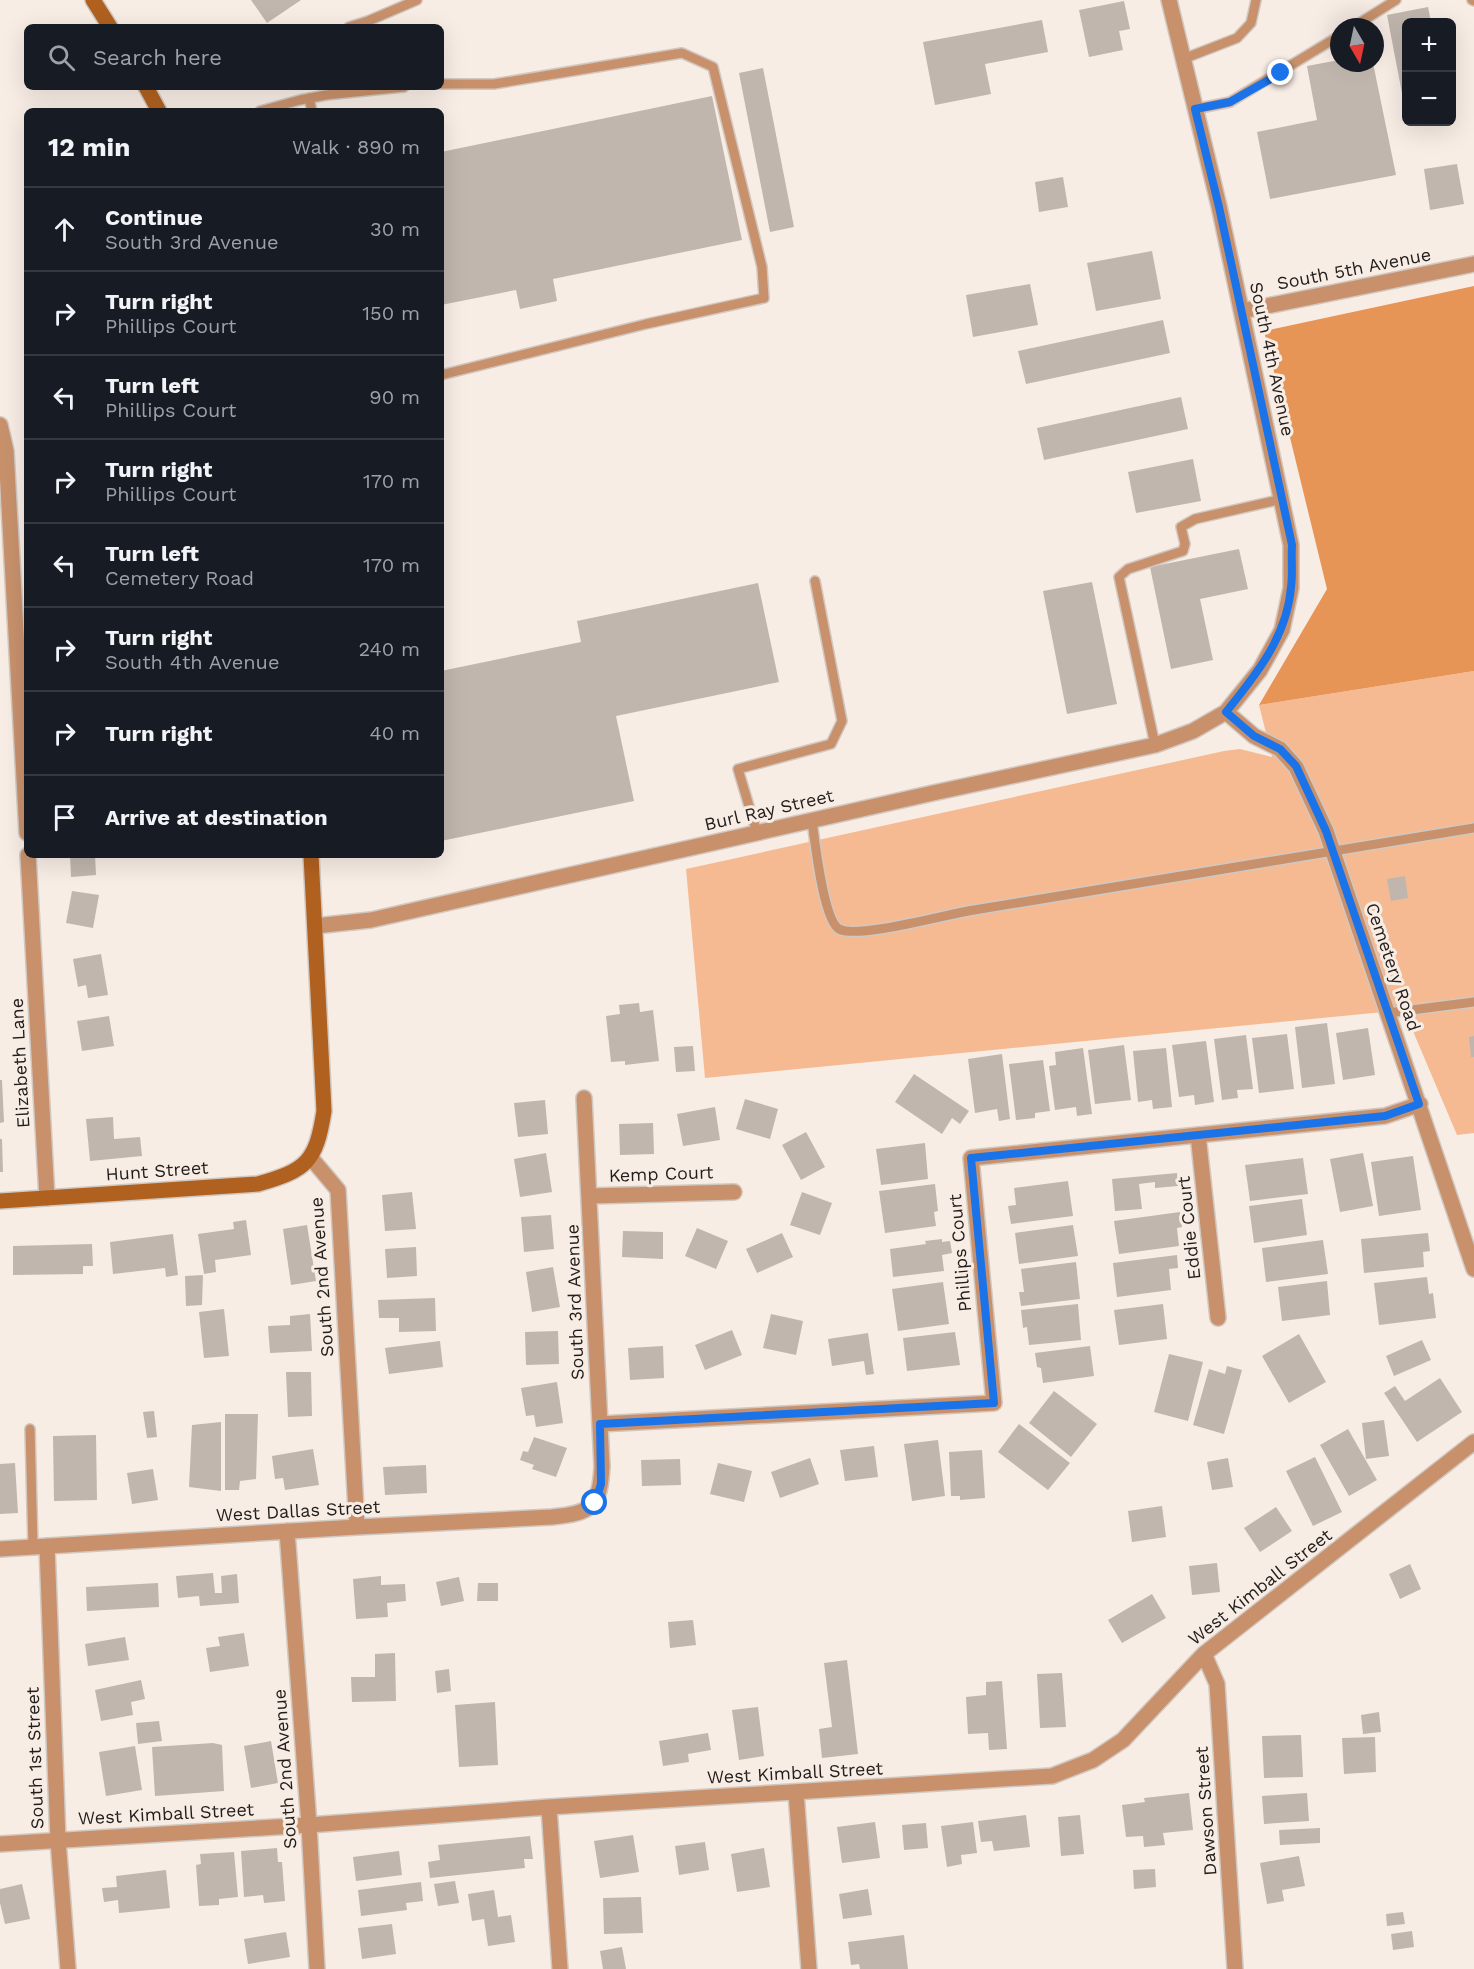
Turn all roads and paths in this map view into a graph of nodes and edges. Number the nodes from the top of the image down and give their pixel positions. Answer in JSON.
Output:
{"nodes":[{"id":1,"x":93,"y":0,"type":"edge"},
{"id":2,"x":417,"y":0,"type":"edge"},
{"id":3,"x":1169,"y":0,"type":"edge"},
{"id":4,"x":1256,"y":0,"type":"edge"},
{"id":5,"x":1396,"y":0,"type":"edge"},
{"id":6,"x":1367,"y":18,"type":"edge"},
{"id":7,"x":108,"y":24,"type":"edge"},
{"id":8,"x":357,"y":24,"type":"edge"},
{"id":9,"x":1330,"y":41,"type":"edge"},
{"id":10,"x":1183,"y":59,"type":"junction"},
{"id":11,"x":444,"y":84,"type":"edge"},
{"id":12,"x":150,"y":90,"type":"edge"},
{"id":13,"x":378,"y":90,"type":"edge"},
{"id":14,"x":309,"y":98,"type":"junction"},
{"id":15,"x":158,"y":108,"type":"edge"},
{"id":16,"x":271,"y":108,"type":"edge"},
{"id":17,"x":311,"y":108,"type":"edge"},
{"id":18,"x":1195,"y":109,"type":"junction"},
{"id":19,"x":1474,"y":264,"type":"edge"},
{"id":20,"x":1242,"y":311,"type":"junction"},
{"id":21,"x":444,"y":374,"type":"edge"},
{"id":22,"x":0,"y":425,"type":"edge"},
{"id":23,"x":1282,"y":499,"type":"junction"},
{"id":24,"x":815,"y":580,"type":"dead end"},
{"id":25,"x":1226,"y":712,"type":"junction"},
{"id":26,"x":1155,"y":745,"type":"junction"},
{"id":27,"x":24,"y":776,"type":"edge"},
{"id":28,"x":812,"y":820,"type":"junction"},
{"id":29,"x":1474,"y":828,"type":"edge"},
{"id":30,"x":757,"y":833,"type":"junction"},
{"id":31,"x":1332,"y":850,"type":"junction"},
{"id":32,"x":28,"y":858,"type":"edge"},
{"id":33,"x":311,"y":858,"type":"edge"},
{"id":34,"x":315,"y":926,"type":"junction"},
{"id":35,"x":1474,"y":1002,"type":"edge"},
{"id":36,"x":1389,"y":1013,"type":"junction"},
{"id":37,"x":584,"y":1098,"type":"dead end"},
{"id":38,"x":1419,"y":1104,"type":"junction"},
{"id":39,"x":1198,"y":1135,"type":"junction"},
{"id":40,"x":310,"y":1158,"type":"junction"},
{"id":41,"x":734,"y":1191,"type":"dead end"},
{"id":42,"x":590,"y":1196,"type":"junction"},
{"id":43,"x":47,"y":1198,"type":"junction"},
{"id":44,"x":0,"y":1201,"type":"edge"},
{"id":45,"x":1469,"y":1240,"type":"edge"},
{"id":46,"x":1474,"y":1269,"type":"edge"},
{"id":47,"x":1218,"y":1318,"type":"dead end"},
{"id":48,"x":600,"y":1424,"type":"junction"},
{"id":49,"x":30,"y":1429,"type":"dead end"},
{"id":50,"x":1474,"y":1442,"type":"edge"},
{"id":51,"x":595,"y":1503,"type":"joint"},
{"id":52,"x":357,"y":1527,"type":"junction"},
{"id":53,"x":287,"y":1531,"type":"junction"},
{"id":54,"x":40,"y":1546,"type":"junction"},
{"id":55,"x":0,"y":1549,"type":"edge"},
{"id":56,"x":1204,"y":1654,"type":"junction"},
{"id":57,"x":796,"y":1792,"type":"junction"},
{"id":58,"x":549,"y":1807,"type":"junction"},
{"id":59,"x":309,"y":1825,"type":"junction"},
{"id":60,"x":58,"y":1840,"type":"junction"},
{"id":61,"x":0,"y":1844,"type":"edge"},
{"id":62,"x":68,"y":1969,"type":"edge"},
{"id":63,"x":316,"y":1969,"type":"edge"},
{"id":64,"x":560,"y":1969,"type":"edge"},
{"id":65,"x":809,"y":1969,"type":"edge"},
{"id":66,"x":1235,"y":1969,"type":"edge"}],
"edges":[{"from":1,"to":7,"type":"street"},
{"from":2,"to":8,"type":"lane"},
{"from":3,"to":10,"type":"street","name":"South 4th Avenue"},
{"from":4,"to":10,"type":"lane"},
{"from":5,"to":6,"type":"lane"},
{"from":9,"to":18,"type":"lane"},
{"from":10,"to":18,"type":"street","name":"South 4th Avenue"},
{"from":11,"to":21,"type":"lane"},
{"from":12,"to":15,"type":"street"},
{"from":13,"to":14,"type":"lane"},
{"from":14,"to":16,"type":"lane"},
{"from":14,"to":17,"type":"lane"},
{"from":18,"to":20,"type":"street","name":"South 4th Avenue"},
{"from":19,"to":20,"type":"street","name":"South 5th Avenue"},
{"from":20,"to":23,"type":"street","name":"South 4th Avenue"},
{"from":22,"to":27,"type":"street"},
{"from":23,"to":25,"type":"street","name":"South 4th Avenue"},
{"from":23,"to":26,"type":"lane"},
{"from":24,"to":30,"type":"lane"},
{"from":25,"to":26,"type":"street","name":"Burl Ray Street"},
{"from":25,"to":31,"type":"street","name":"Cemetery Road"},
{"from":26,"to":28,"type":"street","name":"Burl Ray Street"},
{"from":28,"to":30,"type":"street","name":"Burl Ray Street"},
{"from":28,"to":31,"type":"lane"},
{"from":29,"to":31,"type":"lane"},
{"from":30,"to":34,"type":"street","name":"Burl Ray Street"},
{"from":31,"to":36,"type":"street","name":"Cemetery Road"},
{"from":32,"to":43,"type":"street","name":"Elizabeth Lane"},
{"from":33,"to":34,"type":"street"},
{"from":34,"to":40,"type":"street"},
{"from":35,"to":36,"type":"lane"},
{"from":36,"to":38,"type":"street","name":"Cemetery Road"},
{"from":37,"to":42,"type":"street","name":"South 3rd Avenue"},
{"from":38,"to":39,"type":"street","name":"Phillips Court"},
{"from":38,"to":45,"type":"street","name":"Cemetery Road"},
{"from":39,"to":47,"type":"street","name":"Eddie Court"},
{"from":39,"to":48,"type":"street","name":"Phillips Court"},
{"from":40,"to":43,"type":"street","name":"Hunt Street"},
{"from":40,"to":52,"type":"street","name":"South 2nd Avenue"},
{"from":41,"to":42,"type":"street","name":"Kemp Court"},
{"from":42,"to":48,"type":"street","name":"South 3rd Avenue"},
{"from":43,"to":44,"type":"street","name":"Hunt Street"},
{"from":45,"to":46,"type":"street","name":"Cemetery Road"},
{"from":48,"to":51,"type":"street","name":"South 3rd Avenue"},
{"from":49,"to":54,"type":"lane"},
{"from":50,"to":56,"type":"street","name":"West Kimball Street"},
{"from":51,"to":52,"type":"street","name":"West Dallas Street"},
{"from":52,"to":53,"type":"street","name":"West Dallas Street"},
{"from":53,"to":54,"type":"street","name":"West Dallas Street"},
{"from":53,"to":59,"type":"street","name":"South 2nd Avenue"},
{"from":54,"to":55,"type":"street","name":"West Dallas Street"},
{"from":54,"to":60,"type":"street","name":"South 1st Street"},
{"from":56,"to":57,"type":"street","name":"West Kimball Street"},
{"from":56,"to":66,"type":"street","name":"Dawson Street"},
{"from":57,"to":58,"type":"street","name":"West Kimball Street"},
{"from":57,"to":65,"type":"street"},
{"from":58,"to":59,"type":"street","name":"West Kimball Street"},
{"from":58,"to":64,"type":"street"},
{"from":59,"to":60,"type":"street","name":"West Kimball Street"},
{"from":59,"to":63,"type":"street","name":"South 2nd Avenue"},
{"from":60,"to":61,"type":"street","name":"West Kimball Street"},
{"from":60,"to":62,"type":"street","name":"South 1st Street"}]}
